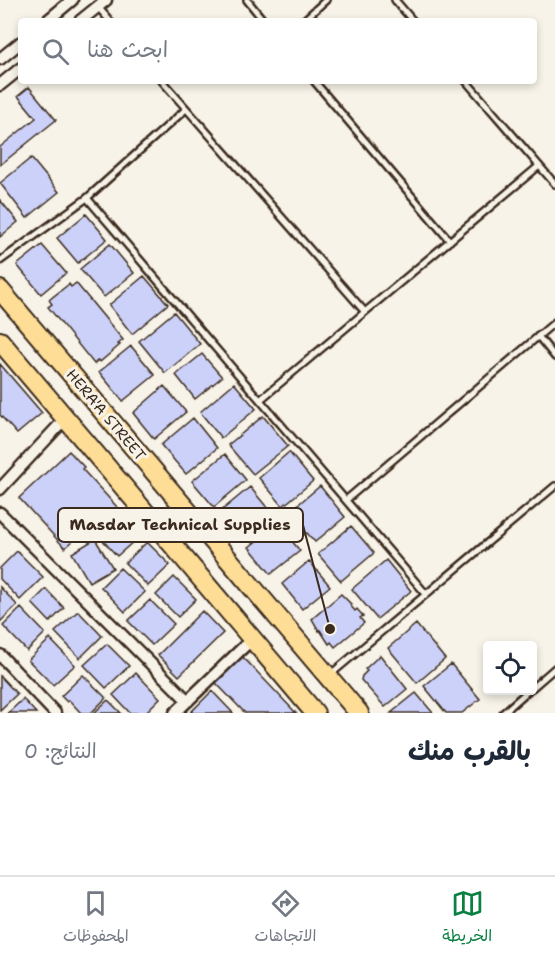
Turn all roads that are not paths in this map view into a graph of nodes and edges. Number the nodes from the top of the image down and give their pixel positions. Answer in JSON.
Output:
{"nodes":[{"id":1,"x":72,"y":0,"type":"edge"},
{"id":2,"x":247,"y":0,"type":"edge"},
{"id":3,"x":326,"y":0,"type":"edge"},
{"id":4,"x":395,"y":0,"type":"edge"},
{"id":5,"x":102,"y":4,"type":"edge"},
{"id":6,"x":50,"y":18,"type":"edge"},
{"id":7,"x":84,"y":18,"type":"edge"},
{"id":8,"x":109,"y":18,"type":"edge"},
{"id":9,"x":262,"y":18,"type":"edge"},
{"id":10,"x":306,"y":18,"type":"edge"},
{"id":11,"x":410,"y":18,"type":"edge"},
{"id":12,"x":18,"y":44,"type":"edge"},
{"id":13,"x":0,"y":59,"type":"edge"},
{"id":14,"x":18,"y":70,"type":"edge"},
{"id":15,"x":165,"y":84,"type":"edge"},
{"id":16,"x":317,"y":84,"type":"edge"},
{"id":17,"x":469,"y":84,"type":"edge"},
{"id":18,"x":0,"y":85,"type":"edge"},
{"id":19,"x":186,"y":109,"type":"junction"},
{"id":20,"x":539,"y":166,"type":"junction"},
{"id":21,"x":555,"y":184,"type":"edge"},
{"id":22,"x":87,"y":198,"type":"junction"},
{"id":23,"x":450,"y":241,"type":"junction"},
{"id":24,"x":0,"y":261,"type":"edge"},
{"id":25,"x":0,"y":290,"type":"edge"},
{"id":26,"x":365,"y":312,"type":"junction"},
{"id":27,"x":555,"y":322,"type":"edge"},
{"id":28,"x":538,"y":336,"type":"junction"},
{"id":29,"x":0,"y":341,"type":"edge"},
{"id":30,"x":555,"y":357,"type":"edge"},
{"id":31,"x":260,"y":400,"type":"junction"},
{"id":32,"x":66,"y":418,"type":"junction"},
{"id":33,"x":555,"y":486,"type":"edge"},
{"id":34,"x":0,"y":489,"type":"edge"},
{"id":35,"x":346,"y":500,"type":"junction"},
{"id":36,"x":0,"y":513,"type":"edge"},
{"id":37,"x":212,"y":541,"type":"junction"},
{"id":38,"x":186,"y":560,"type":"junction"},
{"id":39,"x":426,"y":594,"type":"junction"},
{"id":40,"x":252,"y":639,"type":"junction"},
{"id":41,"x":0,"y":655,"type":"edge"},
{"id":42,"x":555,"y":668,"type":"edge"},
{"id":43,"x":328,"y":677,"type":"junction"},
{"id":44,"x":537,"y":684,"type":"edge"},
{"id":45,"x":524,"y":695,"type":"edge"},
{"id":46,"x":188,"y":701,"type":"junction"},
{"id":47,"x":55,"y":713,"type":"edge"},
{"id":48,"x":175,"y":713,"type":"edge"},
{"id":49,"x":315,"y":713,"type":"edge"},
{"id":50,"x":359,"y":713,"type":"edge"},
{"id":51,"x":503,"y":713,"type":"edge"}],
"edges":[{"from":1,"to":6,"type":"street"},
{"from":2,"to":9,"type":"lane"},
{"from":3,"to":10,"type":"lane"},
{"from":4,"to":11,"type":"lane"},
{"from":5,"to":7,"type":"street"},
{"from":5,"to":8,"type":"lane"},
{"from":12,"to":13,"type":"street"},
{"from":14,"to":18,"type":"street"},
{"from":15,"to":19,"type":"lane"},
{"from":16,"to":23,"type":"lane"},
{"from":17,"to":20,"type":"lane"},
{"from":19,"to":22,"type":"lane"},
{"from":19,"to":26,"type":"lane"},
{"from":20,"to":21,"type":"lane"},
{"from":20,"to":23,"type":"lane"},
{"from":22,"to":24,"type":"lane"},
{"from":22,"to":31,"type":"lane"},
{"from":23,"to":26,"type":"lane"},
{"from":25,"to":37,"type":"main road","name":"HERA'A STREET"},
{"from":26,"to":31,"type":"lane"},
{"from":27,"to":28,"type":"lane"},
{"from":28,"to":30,"type":"lane"},
{"from":28,"to":35,"type":"lane"},
{"from":29,"to":32,"type":"main road"},
{"from":31,"to":35,"type":"lane"},
{"from":32,"to":34,"type":"street"},
{"from":32,"to":38,"type":"main road"},
{"from":33,"to":39,"type":"lane"},
{"from":35,"to":39,"type":"lane"},
{"from":36,"to":46,"type":"street"},
{"from":37,"to":38,"type":"main road"},
{"from":37,"to":43,"type":"main road","name":"HERA'A STREET"},
{"from":38,"to":40,"type":"main road"},
{"from":39,"to":43,"type":"lane"},
{"from":40,"to":46,"type":"street"},
{"from":40,"to":49,"type":"main road"},
{"from":41,"to":47,"type":"street"},
{"from":42,"to":44,"type":"lane"},
{"from":43,"to":50,"type":"main road","name":"HERA'A STREET"},
{"from":45,"to":51,"type":"lane"},
{"from":46,"to":48,"type":"street"}]}
